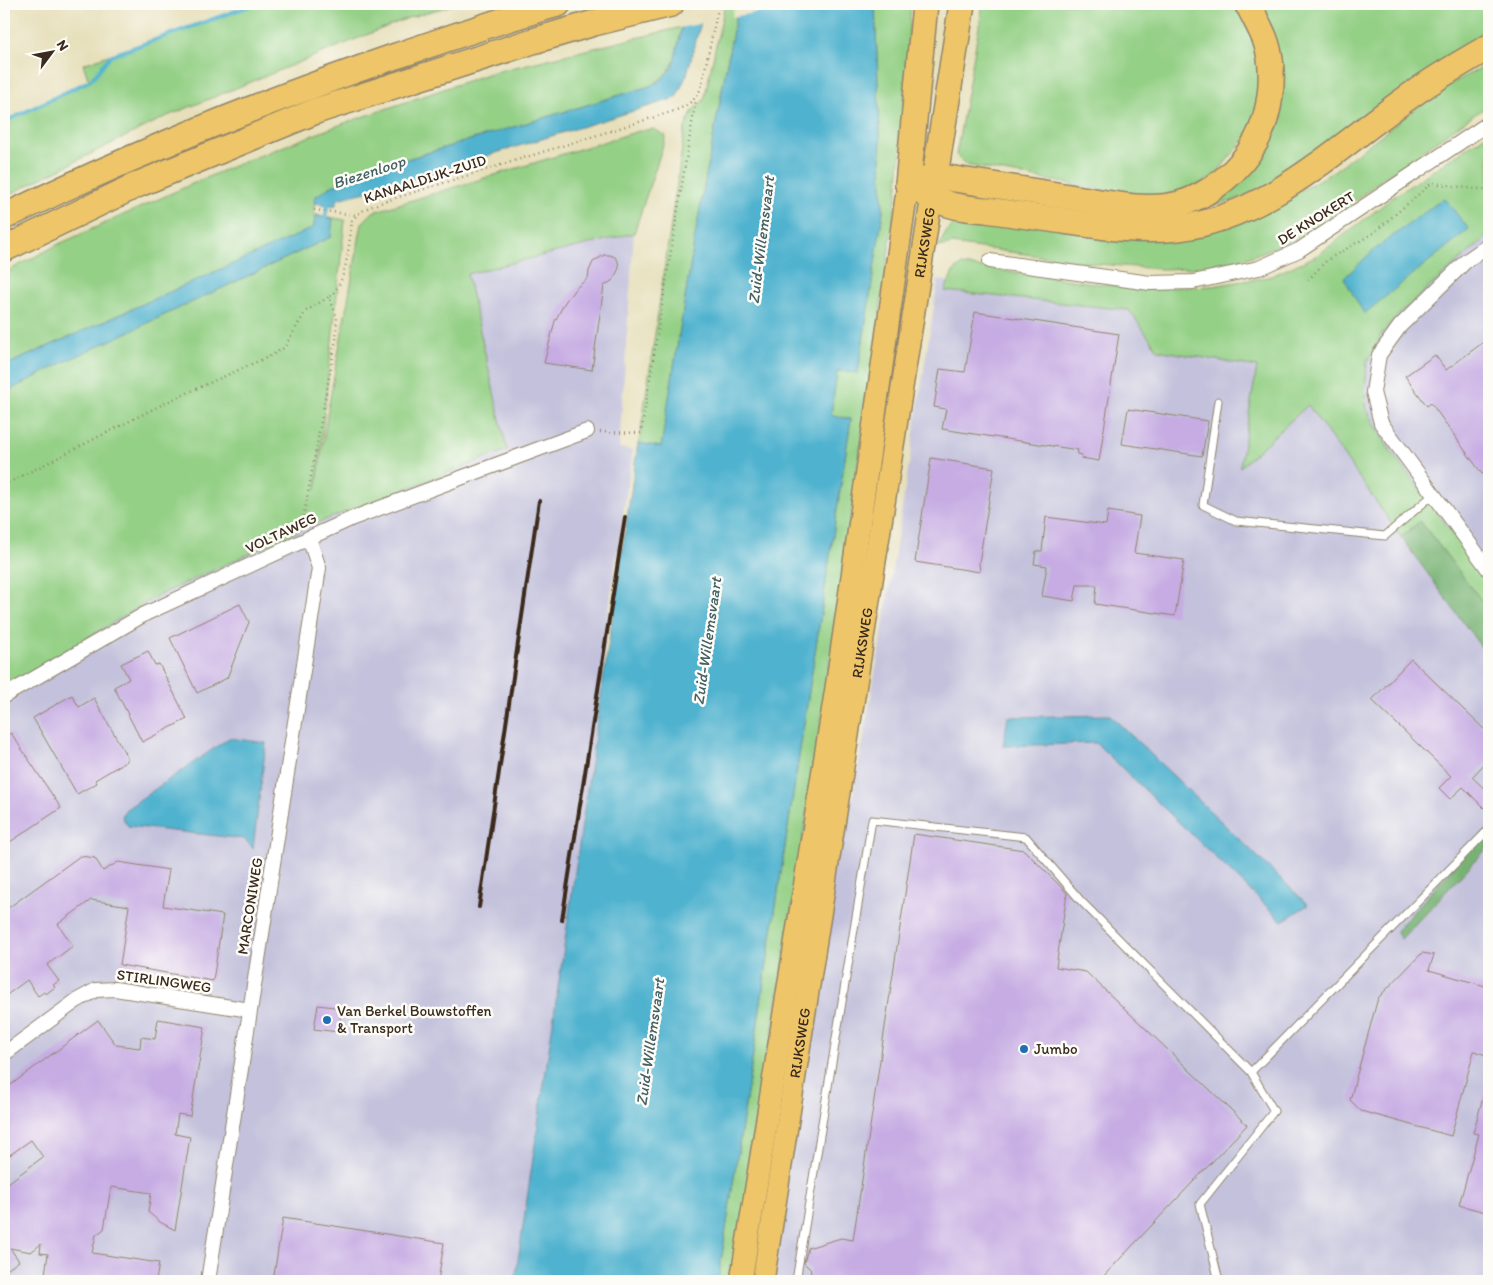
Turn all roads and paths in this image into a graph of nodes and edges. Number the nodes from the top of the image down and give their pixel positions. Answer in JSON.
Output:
{"nodes":[{"id":1,"x":558,"y":4,"type":"edge"},
{"id":2,"x":719,"y":4,"type":"edge"},
{"id":3,"x":924,"y":4,"type":"edge"},
{"id":4,"x":962,"y":4,"type":"edge"},
{"id":5,"x":1247,"y":4,"type":"edge"},
{"id":6,"x":662,"y":6,"type":"edge"},
{"id":7,"x":1489,"y":47,"type":"edge"},
{"id":8,"x":697,"y":98,"type":"junction"},
{"id":9,"x":1489,"y":123,"type":"edge"},
{"id":10,"x":908,"y":184,"type":"junction"},
{"id":11,"x":933,"y":187,"type":"junction"},
{"id":12,"x":1489,"y":189,"type":"edge"},
{"id":13,"x":316,"y":211,"type":"dead end"},
{"id":14,"x":357,"y":215,"type":"junction"},
{"id":15,"x":4,"y":217,"type":"edge"},
{"id":16,"x":1489,"y":245,"type":"edge"},
{"id":17,"x":4,"y":249,"type":"edge"},
{"id":18,"x":990,"y":261,"type":"dead end"},
{"id":19,"x":1308,"y":280,"type":"dead end"},
{"id":20,"x":329,"y":297,"type":"junction"},
{"id":21,"x":1218,"y":401,"type":"dead end"},
{"id":22,"x":587,"y":432,"type":"joint"},
{"id":23,"x":4,"y":485,"type":"edge"},
{"id":24,"x":1434,"y":494,"type":"junction"},
{"id":25,"x":309,"y":538,"type":"junction"},
{"id":26,"x":1489,"y":570,"type":"edge"},
{"id":27,"x":4,"y":696,"type":"edge"},
{"id":28,"x":1489,"y":830,"type":"edge"},
{"id":29,"x":250,"y":1010,"type":"junction"},
{"id":30,"x":4,"y":1054,"type":"edge"},
{"id":31,"x":1251,"y":1072,"type":"junction"},
{"id":32,"x":208,"y":1281,"type":"edge"},
{"id":33,"x":741,"y":1281,"type":"edge"},
{"id":34,"x":763,"y":1281,"type":"edge"},
{"id":35,"x":796,"y":1281,"type":"edge"},
{"id":36,"x":1219,"y":1281,"type":"edge"}],
"edges":[{"from":1,"to":15,"type":"highway"},
{"from":2,"to":8,"type":"path"},
{"from":3,"to":10,"type":"highway","name":"RIJKSWEG"},
{"from":4,"to":11,"type":"highway","name":"RIJKSWEG"},
{"from":5,"to":11,"type":"highway"},
{"from":6,"to":17,"type":"highway"},
{"from":7,"to":11,"type":"highway"},
{"from":8,"to":14,"type":"path","name":"KANAALDIJK-ZUID"},
{"from":8,"to":22,"type":"path"},
{"from":9,"to":18,"type":"street","name":"DE KNOKERT"},
{"from":10,"to":11,"type":"highway"},
{"from":10,"to":33,"type":"main road","name":"RIJKSWEG"},
{"from":11,"to":34,"type":"main road","name":"RIJKSWEG"},
{"from":12,"to":19,"type":"path"},
{"from":13,"to":14,"type":"path"},
{"from":14,"to":20,"type":"path","name":"KANAALDIJK-ZUID"},
{"from":16,"to":24,"type":"street"},
{"from":20,"to":23,"type":"path"},
{"from":20,"to":25,"type":"path"},
{"from":21,"to":24,"type":"lane"},
{"from":22,"to":25,"type":"street","name":"VOLTAWEG"},
{"from":24,"to":26,"type":"street"},
{"from":25,"to":27,"type":"street","name":"VOLTAWEG"},
{"from":25,"to":29,"type":"street","name":"MARCONIWEG"},
{"from":28,"to":31,"type":"lane"},
{"from":29,"to":30,"type":"street","name":"STIRLINGWEG"},
{"from":29,"to":32,"type":"street","name":"MARCONIWEG"},
{"from":31,"to":35,"type":"lane"},
{"from":31,"to":36,"type":"lane"}]}
